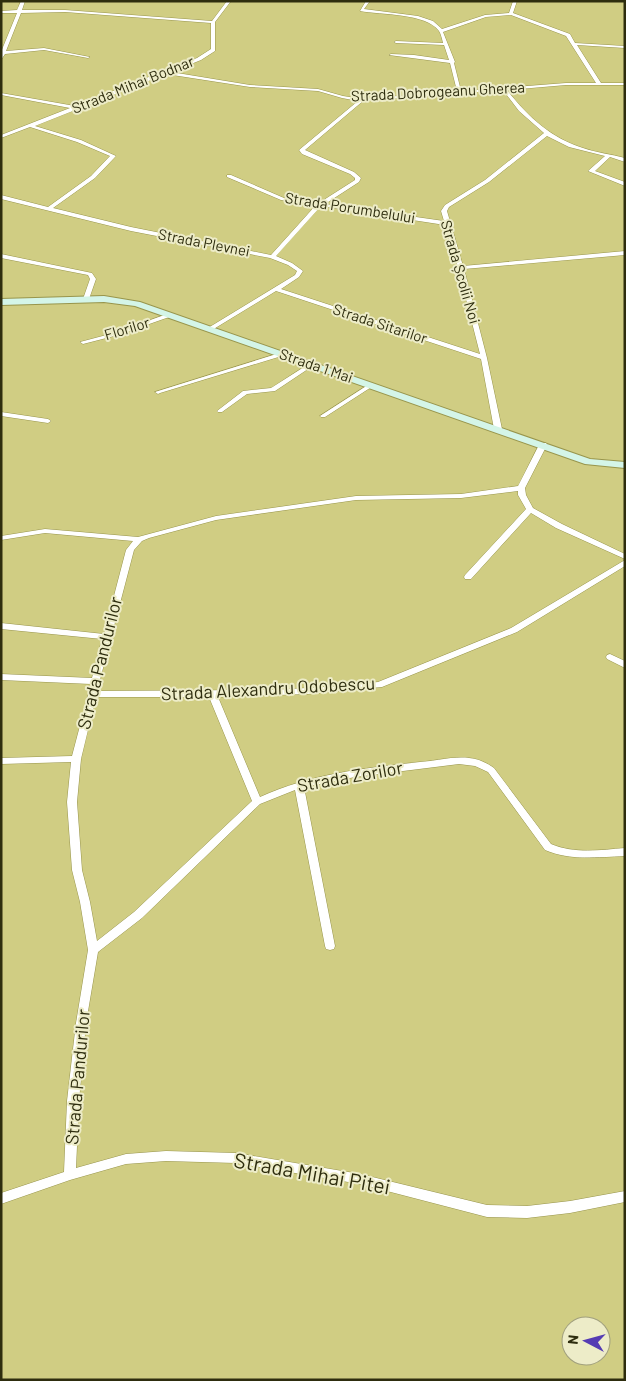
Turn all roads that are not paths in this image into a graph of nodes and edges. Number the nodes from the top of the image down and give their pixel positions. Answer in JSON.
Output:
{"nodes":[{"id":1,"x":23,"y":1,"type":"edge"},
{"id":2,"x":221,"y":1,"type":"edge"},
{"id":3,"x":368,"y":1,"type":"edge"},
{"id":4,"x":515,"y":1,"type":"edge"},
{"id":5,"x":229,"y":2,"type":"edge"},
{"id":6,"x":20,"y":10,"type":"junction"},
{"id":7,"x":1,"y":12,"type":"edge"},
{"id":8,"x":511,"y":14,"type":"junction"},
{"id":9,"x":214,"y":22,"type":"junction"},
{"id":10,"x":441,"y":31,"type":"junction"},
{"id":11,"x":396,"y":42,"type":"dead end"},
{"id":12,"x":446,"y":44,"type":"junction"},
{"id":13,"x":575,"y":44,"type":"junction"},
{"id":14,"x":625,"y":47,"type":"edge"},
{"id":15,"x":3,"y":53,"type":"junction"},
{"id":16,"x":391,"y":56,"type":"dead end"},
{"id":17,"x":88,"y":57,"type":"dead end"},
{"id":18,"x":1,"y":59,"type":"edge"},
{"id":19,"x":453,"y":62,"type":"junction"},
{"id":20,"x":164,"y":72,"type":"junction"},
{"id":21,"x":599,"y":83,"type":"junction"},
{"id":22,"x":625,"y":84,"type":"edge"},
{"id":23,"x":505,"y":90,"type":"junction"},
{"id":24,"x":459,"y":91,"type":"junction"},
{"id":25,"x":1,"y":94,"type":"edge"},
{"id":26,"x":362,"y":100,"type":"junction"},
{"id":27,"x":76,"y":108,"type":"junction"},
{"id":28,"x":31,"y":126,"type":"junction"},
{"id":29,"x":546,"y":134,"type":"junction"},
{"id":30,"x":1,"y":137,"type":"edge"},
{"id":31,"x":625,"y":154,"type":"edge"},
{"id":32,"x":613,"y":156,"type":"junction"},
{"id":33,"x":625,"y":160,"type":"edge"},
{"id":34,"x":228,"y":176,"type":"dead end"},
{"id":35,"x":625,"y":184,"type":"edge"},
{"id":36,"x":1,"y":197,"type":"edge"},
{"id":37,"x":319,"y":205,"type":"junction"},
{"id":38,"x":50,"y":208,"type":"junction"},
{"id":39,"x":446,"y":223,"type":"junction"},
{"id":40,"x":625,"y":253,"type":"edge"},
{"id":41,"x":1,"y":256,"type":"edge"},
{"id":42,"x":272,"y":257,"type":"junction"},
{"id":43,"x":461,"y":268,"type":"junction"},
{"id":44,"x":276,"y":289,"type":"junction"},
{"id":45,"x":86,"y":299,"type":"junction"},
{"id":46,"x":1,"y":302,"type":"edge"},
{"id":47,"x":170,"y":315,"type":"junction"},
{"id":48,"x":210,"y":329,"type":"junction"},
{"id":49,"x":83,"y":342,"type":"dead end"},
{"id":50,"x":283,"y":354,"type":"junction"},
{"id":51,"x":484,"y":358,"type":"junction"},
{"id":52,"x":312,"y":364,"type":"junction"},
{"id":53,"x":371,"y":385,"type":"junction"},
{"id":54,"x":158,"y":392,"type":"dead end"},
{"id":55,"x":220,"y":411,"type":"dead end"},
{"id":56,"x":1,"y":414,"type":"edge"},
{"id":57,"x":324,"y":416,"type":"dead end"},
{"id":58,"x":48,"y":421,"type":"dead end"},
{"id":59,"x":498,"y":429,"type":"junction"},
{"id":60,"x":543,"y":445,"type":"junction"},
{"id":61,"x":625,"y":465,"type":"edge"},
{"id":62,"x":521,"y":488,"type":"junction"},
{"id":63,"x":530,"y":510,"type":"junction"},
{"id":64,"x":1,"y":538,"type":"edge"},
{"id":65,"x":139,"y":539,"type":"junction"},
{"id":66,"x":625,"y":558,"type":"edge"},
{"id":67,"x":625,"y":562,"type":"edge"},
{"id":68,"x":468,"y":577,"type":"dead end"},
{"id":69,"x":1,"y":626,"type":"edge"},
{"id":70,"x":106,"y":637,"type":"junction"},
{"id":71,"x":610,"y":656,"type":"dead end"},
{"id":72,"x":625,"y":665,"type":"edge"},
{"id":73,"x":1,"y":677,"type":"edge"},
{"id":74,"x":95,"y":681,"type":"junction"},
{"id":75,"x":92,"y":694,"type":"junction"},
{"id":76,"x":212,"y":694,"type":"junction"},
{"id":77,"x":76,"y":759,"type":"junction"},
{"id":78,"x":1,"y":761,"type":"edge"},
{"id":79,"x":299,"y":785,"type":"junction"},
{"id":80,"x":257,"y":802,"type":"junction"},
{"id":81,"x":625,"y":852,"type":"edge"},
{"id":82,"x":330,"y":946,"type":"dead end"},
{"id":83,"x":93,"y":950,"type":"junction"},
{"id":84,"x":70,"y":1175,"type":"junction"},
{"id":85,"x":625,"y":1196,"type":"edge"},
{"id":86,"x":1,"y":1199,"type":"edge"}],
"edges":[{"from":1,"to":6,"type":"street"},
{"from":2,"to":5,"type":"street"},
{"from":3,"to":10,"type":"street"},
{"from":4,"to":8,"type":"street"},
{"from":5,"to":9,"type":"street"},
{"from":6,"to":7,"type":"street"},
{"from":6,"to":9,"type":"street"},
{"from":6,"to":15,"type":"street"},
{"from":8,"to":10,"type":"street"},
{"from":8,"to":13,"type":"street"},
{"from":9,"to":20,"type":"street","name":"Strada Mihai Bodnar"},
{"from":10,"to":12,"type":"street"},
{"from":11,"to":12,"type":"street"},
{"from":12,"to":19,"type":"street"},
{"from":13,"to":14,"type":"street"},
{"from":13,"to":21,"type":"street"},
{"from":15,"to":17,"type":"street"},
{"from":15,"to":18,"type":"street"},
{"from":16,"to":19,"type":"street"},
{"from":19,"to":24,"type":"street"},
{"from":20,"to":26,"type":"street","name":"Strada Dobrogeanu Gherea"},
{"from":20,"to":27,"type":"street","name":"Strada Mihai Bodnar"},
{"from":21,"to":22,"type":"street","name":"Strada Dobrogeanu Gherea"},
{"from":21,"to":23,"type":"street","name":"Strada Dobrogeanu Gherea"},
{"from":23,"to":24,"type":"street","name":"Strada Dobrogeanu Gherea"},
{"from":23,"to":29,"type":"street"},
{"from":24,"to":26,"type":"street","name":"Strada Dobrogeanu Gherea"},
{"from":25,"to":27,"type":"street"},
{"from":26,"to":37,"type":"street"},
{"from":27,"to":28,"type":"street","name":"Strada Mihai Bodnar"},
{"from":28,"to":30,"type":"street","name":"Strada Mihai Bodnar"},
{"from":28,"to":38,"type":"street"},
{"from":29,"to":32,"type":"street"},
{"from":29,"to":39,"type":"street","name":"Strada Școlii Noi"},
{"from":31,"to":32,"type":"street"},
{"from":32,"to":33,"type":"street"},
{"from":32,"to":35,"type":"street"},
{"from":34,"to":37,"type":"street","name":"Strada Porumbelului"},
{"from":36,"to":38,"type":"street","name":"Strada Plevnei"},
{"from":37,"to":39,"type":"street","name":"Strada Porumbelului"},
{"from":37,"to":42,"type":"street"},
{"from":38,"to":42,"type":"street","name":"Strada Plevnei"},
{"from":39,"to":43,"type":"street","name":"Strada Școlii Noi"},
{"from":40,"to":43,"type":"street"},
{"from":41,"to":45,"type":"street"},
{"from":42,"to":44,"type":"street","name":"Strada Plevnei"},
{"from":43,"to":51,"type":"street","name":"Strada Școlii Noi"},
{"from":44,"to":48,"type":"street","name":"Strada Plevnei"},
{"from":44,"to":51,"type":"street","name":"Strada Sitarilor"},
{"from":45,"to":46,"type":"main road","name":"Strada 1 Mai"},
{"from":45,"to":47,"type":"main road","name":"Strada 1 Mai"},
{"from":47,"to":48,"type":"main road","name":"Strada 1 Mai"},
{"from":47,"to":49,"type":"street","name":"Florilor"},
{"from":48,"to":50,"type":"main road","name":"Strada 1 Mai"},
{"from":50,"to":52,"type":"main road","name":"Strada 1 Mai"},
{"from":50,"to":54,"type":"street"},
{"from":51,"to":59,"type":"street","name":"Strada Școlii Noi"},
{"from":52,"to":53,"type":"main road","name":"Strada 1 Mai"},
{"from":52,"to":55,"type":"street"},
{"from":53,"to":57,"type":"street"},
{"from":53,"to":59,"type":"main road","name":"Strada 1 Mai"},
{"from":56,"to":58,"type":"street"},
{"from":59,"to":60,"type":"main road","name":"Strada 1 Mai"},
{"from":60,"to":61,"type":"main road","name":"Strada 1 Mai"},
{"from":60,"to":62,"type":"street"},
{"from":62,"to":63,"type":"street"},
{"from":62,"to":65,"type":"street"},
{"from":63,"to":66,"type":"street"},
{"from":63,"to":68,"type":"street"},
{"from":64,"to":65,"type":"street"},
{"from":65,"to":70,"type":"street","name":"Strada Pandurilor"},
{"from":67,"to":76,"type":"street","name":"Strada Alexandru Odobescu"},
{"from":69,"to":70,"type":"street"},
{"from":70,"to":74,"type":"street","name":"Strada Pandurilor"},
{"from":71,"to":72,"type":"street"},
{"from":73,"to":74,"type":"street"},
{"from":74,"to":75,"type":"street","name":"Strada Pandurilor"},
{"from":75,"to":76,"type":"street","name":"Strada Alexandru Odobescu"},
{"from":75,"to":77,"type":"street","name":"Strada Pandurilor"},
{"from":76,"to":80,"type":"street"},
{"from":77,"to":78,"type":"street"},
{"from":77,"to":83,"type":"street","name":"Strada Pandurilor"},
{"from":79,"to":80,"type":"street","name":"Strada Zorilor"},
{"from":79,"to":81,"type":"street","name":"Strada Zorilor"},
{"from":79,"to":82,"type":"street"},
{"from":80,"to":83,"type":"street","name":"Strada Zorilor"},
{"from":83,"to":84,"type":"street","name":"Strada Pandurilor"},
{"from":84,"to":85,"type":"street","name":"Strada Mihai Pitei"},
{"from":84,"to":86,"type":"street","name":"Strada Mihai Pitei"}]}
